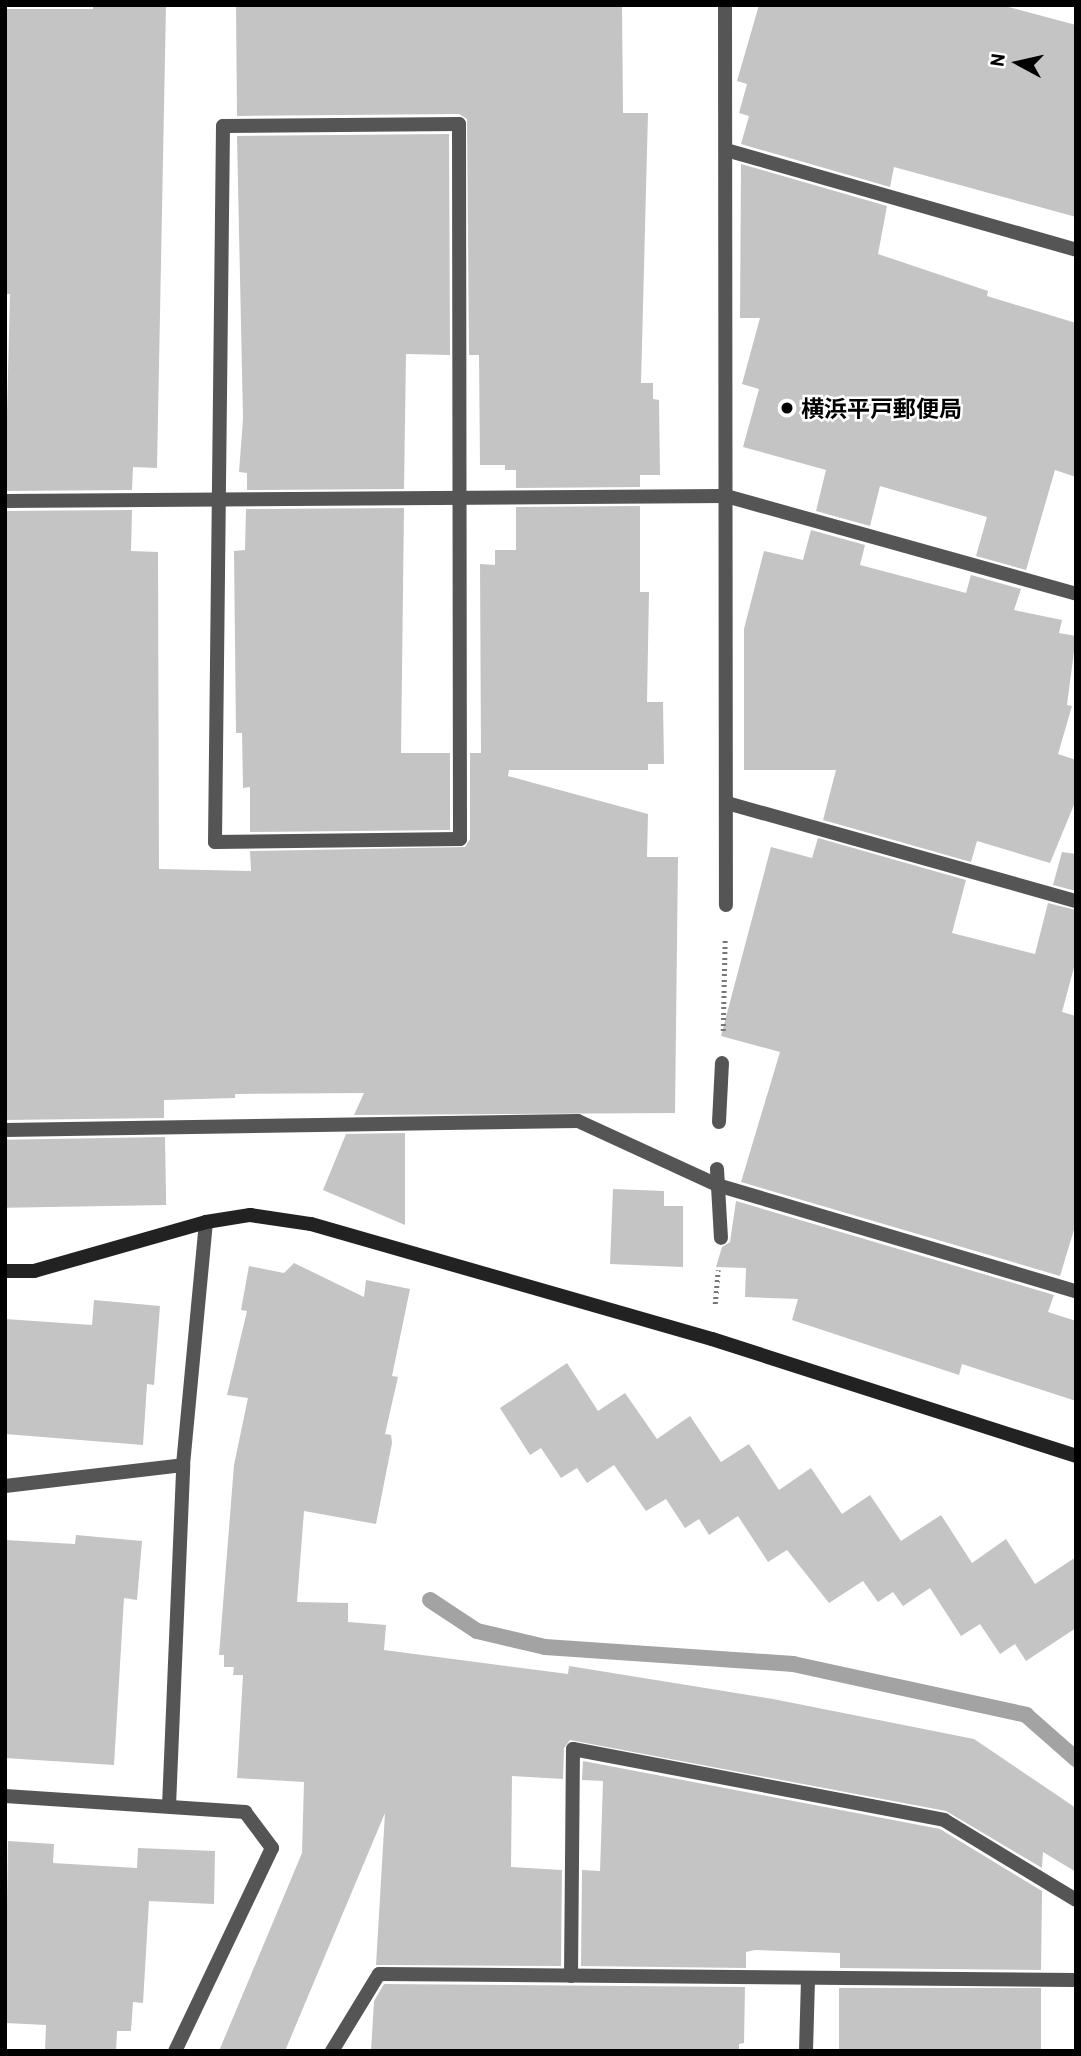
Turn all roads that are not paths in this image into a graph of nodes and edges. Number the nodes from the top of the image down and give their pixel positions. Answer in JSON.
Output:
{"nodes":[{"id":1,"x":725,"y":5,"type":"edge"},
{"id":2,"x":726,"y":150,"type":"junction"},
{"id":3,"x":1076,"y":250,"type":"edge"},
{"id":4,"x":726,"y":496,"type":"junction"},
{"id":5,"x":462,"y":498,"type":"junction"},
{"id":6,"x":216,"y":499,"type":"junction"},
{"id":7,"x":5,"y":501,"type":"edge"},
{"id":8,"x":1076,"y":594,"type":"edge"},
{"id":9,"x":727,"y":803,"type":"junction"},
{"id":10,"x":1076,"y":901,"type":"edge"},
{"id":11,"x":726,"y":905,"type":"dead end"},
{"id":12,"x":722,"y":1063,"type":"dead end"},
{"id":13,"x":719,"y":1122,"type":"dead end"},
{"id":14,"x":5,"y":1130,"type":"edge"},
{"id":15,"x":717,"y":1169,"type":"dead end"},
{"id":16,"x":717,"y":1185,"type":"junction"},
{"id":17,"x":205,"y":1222,"type":"junction"},
{"id":18,"x":721,"y":1238,"type":"road end"},
{"id":19,"x":5,"y":1271,"type":"edge"},
{"id":20,"x":1076,"y":1291,"type":"edge"},
{"id":21,"x":1076,"y":1456,"type":"edge"},
{"id":22,"x":183,"y":1465,"type":"junction"},
{"id":23,"x":5,"y":1486,"type":"edge"},
{"id":24,"x":5,"y":1796,"type":"edge"},
{"id":25,"x":169,"y":1806,"type":"junction"},
{"id":26,"x":1076,"y":1900,"type":"edge"},
{"id":27,"x":570,"y":1976,"type":"junction"},
{"id":28,"x":807,"y":1978,"type":"junction"},
{"id":29,"x":1076,"y":1980,"type":"edge"},
{"id":30,"x":175,"y":2051,"type":"edge"},
{"id":31,"x":332,"y":2051,"type":"edge"},
{"id":32,"x":806,"y":2051,"type":"edge"}],
"edges":[{"from":1,"to":2,"type":"street"},
{"from":2,"to":3,"type":"street"},
{"from":2,"to":4,"type":"street"},
{"from":4,"to":5,"type":"street"},
{"from":4,"to":8,"type":"street"},
{"from":4,"to":9,"type":"street"},
{"from":5,"to":6,"type":"street"},
{"from":5,"to":6,"type":"street"},
{"from":5,"to":6,"type":"street"},
{"from":6,"to":7,"type":"street"},
{"from":9,"to":10,"type":"street"},
{"from":9,"to":11,"type":"street"},
{"from":12,"to":13,"type":"street"},
{"from":14,"to":16,"type":"street"},
{"from":15,"to":16,"type":"street"},
{"from":16,"to":18,"type":"street"},
{"from":16,"to":20,"type":"street"},
{"from":17,"to":19,"type":"street"},
{"from":17,"to":21,"type":"street"},
{"from":17,"to":22,"type":"street"},
{"from":22,"to":23,"type":"street"},
{"from":22,"to":25,"type":"street"},
{"from":24,"to":25,"type":"street"},
{"from":25,"to":30,"type":"street"},
{"from":26,"to":27,"type":"street"},
{"from":27,"to":28,"type":"street"},
{"from":27,"to":31,"type":"street"},
{"from":28,"to":29,"type":"street"},
{"from":28,"to":32,"type":"street"}]}
